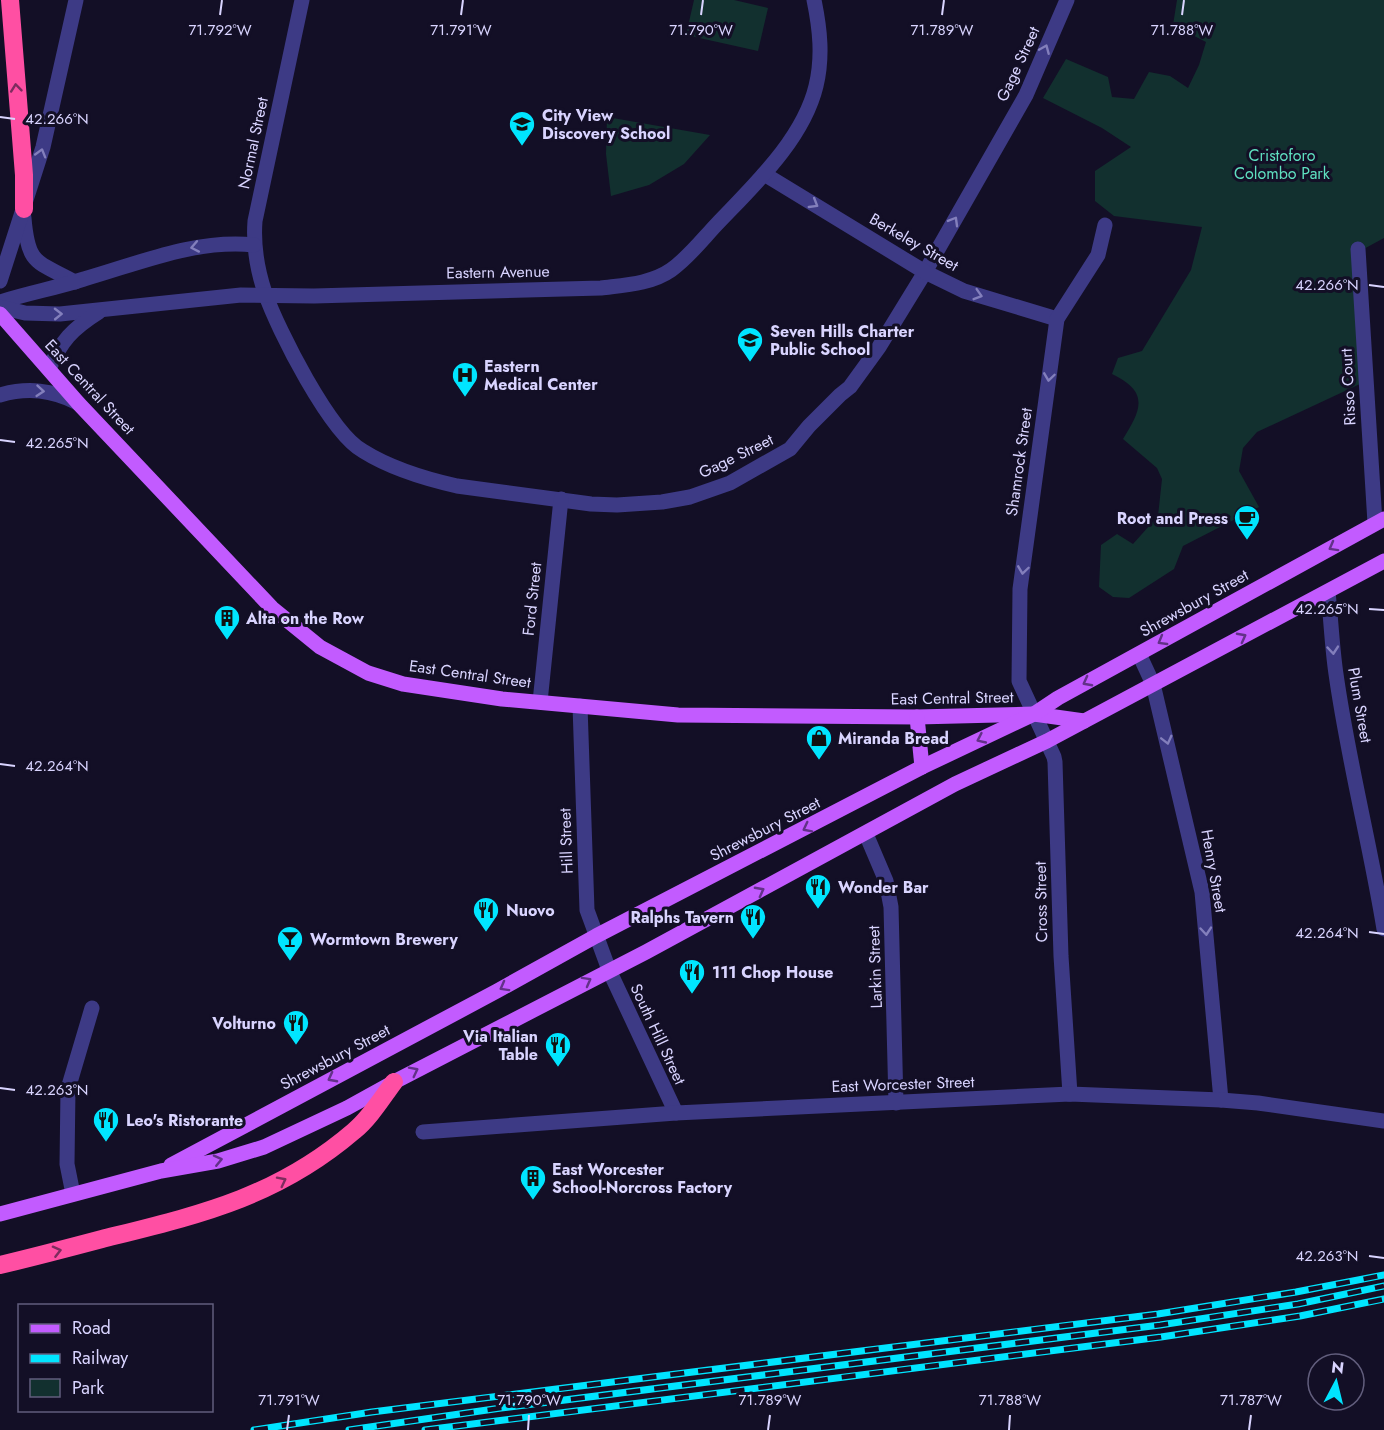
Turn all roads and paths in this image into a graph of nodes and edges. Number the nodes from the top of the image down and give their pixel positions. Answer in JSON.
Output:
{"nodes":[{"id":1,"x":10,"y":0,"type":"edge"},
{"id":2,"x":76,"y":0,"type":"edge"},
{"id":3,"x":302,"y":0,"type":"edge"},
{"id":4,"x":814,"y":0,"type":"edge"},
{"id":5,"x":1067,"y":0,"type":"edge"},
{"id":6,"x":764,"y":174,"type":"junction"},
{"id":7,"x":24,"y":209,"type":"junction"},
{"id":8,"x":1105,"y":225,"type":"dead end"},
{"id":9,"x":254,"y":245,"type":"junction"},
{"id":10,"x":1358,"y":249,"type":"dead end"},
{"id":11,"x":925,"y":272,"type":"junction"},
{"id":12,"x":0,"y":281,"type":"edge"},
{"id":13,"x":75,"y":282,"type":"junction"},
{"id":14,"x":266,"y":294,"type":"junction"},
{"id":15,"x":0,"y":305,"type":"edge"},
{"id":16,"x":103,"y":309,"type":"junction"},
{"id":17,"x":0,"y":314,"type":"edge"},
{"id":18,"x":1057,"y":319,"type":"junction"},
{"id":19,"x":48,"y":369,"type":"junction"},
{"id":20,"x":0,"y":395,"type":"edge"},
{"id":21,"x":79,"y":404,"type":"junction"},
{"id":22,"x":561,"y":499,"type":"junction"},
{"id":23,"x":1379,"y":521,"type":"edge"},
{"id":24,"x":1384,"y":561,"type":"edge"},
{"id":25,"x":1328,"y":592,"type":"junction"},
{"id":26,"x":1139,"y":654,"type":"junction"},
{"id":27,"x":1153,"y":684,"type":"junction"},
{"id":28,"x":540,"y":702,"type":"junction"},
{"id":29,"x":580,"y":706,"type":"junction"},
{"id":30,"x":1034,"y":714,"type":"junction"},
{"id":31,"x":917,"y":717,"type":"junction"},
{"id":32,"x":1084,"y":721,"type":"junction"},
{"id":33,"x":1047,"y":741,"type":"junction"},
{"id":34,"x":922,"y":767,"type":"junction"},
{"id":35,"x":866,"y":834,"type":"junction"},
{"id":36,"x":1384,"y":928,"type":"edge"},
{"id":37,"x":596,"y":936,"type":"junction"},
{"id":38,"x":609,"y":970,"type":"junction"},
{"id":39,"x":92,"y":1008,"type":"dead end"},
{"id":40,"x":394,"y":1082,"type":"junction"},
{"id":41,"x":1070,"y":1094,"type":"junction"},
{"id":42,"x":1221,"y":1100,"type":"junction"},
{"id":43,"x":897,"y":1103,"type":"junction"},
{"id":44,"x":676,"y":1113,"type":"junction"},
{"id":45,"x":1384,"y":1121,"type":"edge"},
{"id":46,"x":423,"y":1132,"type":"dead end"},
{"id":47,"x":161,"y":1171,"type":"junction"},
{"id":48,"x":74,"y":1194,"type":"junction"},
{"id":49,"x":0,"y":1214,"type":"edge"},
{"id":50,"x":0,"y":1265,"type":"edge"}],
"edges":[{"from":7,"to":1,"type":"highway","one_way":true},
{"from":7,"to":2,"type":"street","one_way":true},
{"from":3,"to":9,"type":"street","name":"Normal Street"},
{"from":4,"to":6,"type":"street","name":"Eastern Avenue"},
{"from":11,"to":5,"type":"street","name":"Gage Street","one_way":true},
{"from":6,"to":11,"type":"street","name":"Berkeley Street","one_way":true},
{"from":6,"to":14,"type":"street","name":"Eastern Avenue"},
{"from":7,"to":12,"type":"street"},
{"from":7,"to":13,"type":"street"},
{"from":8,"to":18,"type":"street","name":"Shamrock Street"},
{"from":9,"to":13,"type":"street","name":"Eastern Avenue","one_way":true},
{"from":9,"to":14,"type":"street","name":"Normal Street"},
{"from":10,"to":23,"type":"street","name":"Risso Court"},
{"from":11,"to":18,"type":"street","name":"Berkeley Street","one_way":true},
{"from":11,"to":22,"type":"street","name":"Gage Street"},
{"from":13,"to":15,"type":"street","name":"Eastern Avenue"},
{"from":14,"to":16,"type":"street","name":"Eastern Avenue"},
{"from":14,"to":22,"type":"street","name":"Gage Street"},
{"from":15,"to":16,"type":"street","name":"Eastern Avenue","one_way":true},
{"from":16,"to":19,"type":"street"},
{"from":17,"to":19,"type":"main road","name":"East Central Street"},
{"from":18,"to":30,"type":"street","name":"Shamrock Street","one_way":true},
{"from":19,"to":21,"type":"main road","name":"East Central Street"},
{"from":20,"to":21,"type":"street","one_way":true},
{"from":21,"to":28,"type":"main road","name":"East Central Street"},
{"from":22,"to":28,"type":"street","name":"Ford Street"},
{"from":23,"to":26,"type":"main road","name":"Shrewsbury Street","one_way":true},
{"from":24,"to":25,"type":"main road","name":"Shrewsbury Street"},
{"from":27,"to":25,"type":"main road","name":"Shrewsbury Street","one_way":true},
{"from":25,"to":36,"type":"street","name":"Plum Street","one_way":true},
{"from":26,"to":27,"type":"street","name":"Henry Street"},
{"from":26,"to":30,"type":"main road","name":"Shrewsbury Street","one_way":true},
{"from":27,"to":32,"type":"main road","name":"Shrewsbury Street"},
{"from":27,"to":42,"type":"street","name":"Henry Street","one_way":true},
{"from":28,"to":29,"type":"main road","name":"East Central Street"},
{"from":29,"to":31,"type":"main road","name":"East Central Street"},
{"from":29,"to":37,"type":"street","name":"Hill Street"},
{"from":30,"to":31,"type":"main road","name":"East Central Street"},
{"from":30,"to":32,"type":"main road","name":"East Central Street"},
{"from":30,"to":33,"type":"street","name":"Cross Street"},
{"from":30,"to":34,"type":"main road","name":"Shrewsbury Street","one_way":true},
{"from":31,"to":34,"type":"main road"},
{"from":32,"to":33,"type":"main road","name":"Shrewsbury Street"},
{"from":33,"to":35,"type":"main road","name":"Shrewsbury Street"},
{"from":33,"to":41,"type":"street","name":"Cross Street"},
{"from":34,"to":37,"type":"main road","name":"Shrewsbury Street","one_way":true},
{"from":38,"to":35,"type":"main road","name":"Shrewsbury Street","one_way":true},
{"from":35,"to":43,"type":"street","name":"Larkin Street"},
{"from":37,"to":38,"type":"street","name":"Hill Street"},
{"from":37,"to":47,"type":"main road","name":"Shrewsbury Street","one_way":true},
{"from":40,"to":38,"type":"main road","name":"Shrewsbury Street","one_way":true},
{"from":38,"to":44,"type":"street","name":"South Hill Street"},
{"from":39,"to":48,"type":"street"},
{"from":47,"to":40,"type":"main road","name":"Shrewsbury Street","one_way":true},
{"from":50,"to":40,"type":"highway","one_way":true},
{"from":41,"to":42,"type":"street","name":"East Worcester Street"},
{"from":41,"to":43,"type":"street","name":"East Worcester Street"},
{"from":42,"to":45,"type":"street","name":"East Worcester Street"},
{"from":43,"to":44,"type":"street","name":"East Worcester Street"},
{"from":44,"to":46,"type":"street","name":"East Worcester Street"},
{"from":47,"to":48,"type":"main road","name":"Shrewsbury Street"},
{"from":48,"to":49,"type":"main road","name":"Shrewsbury Street"}]}
